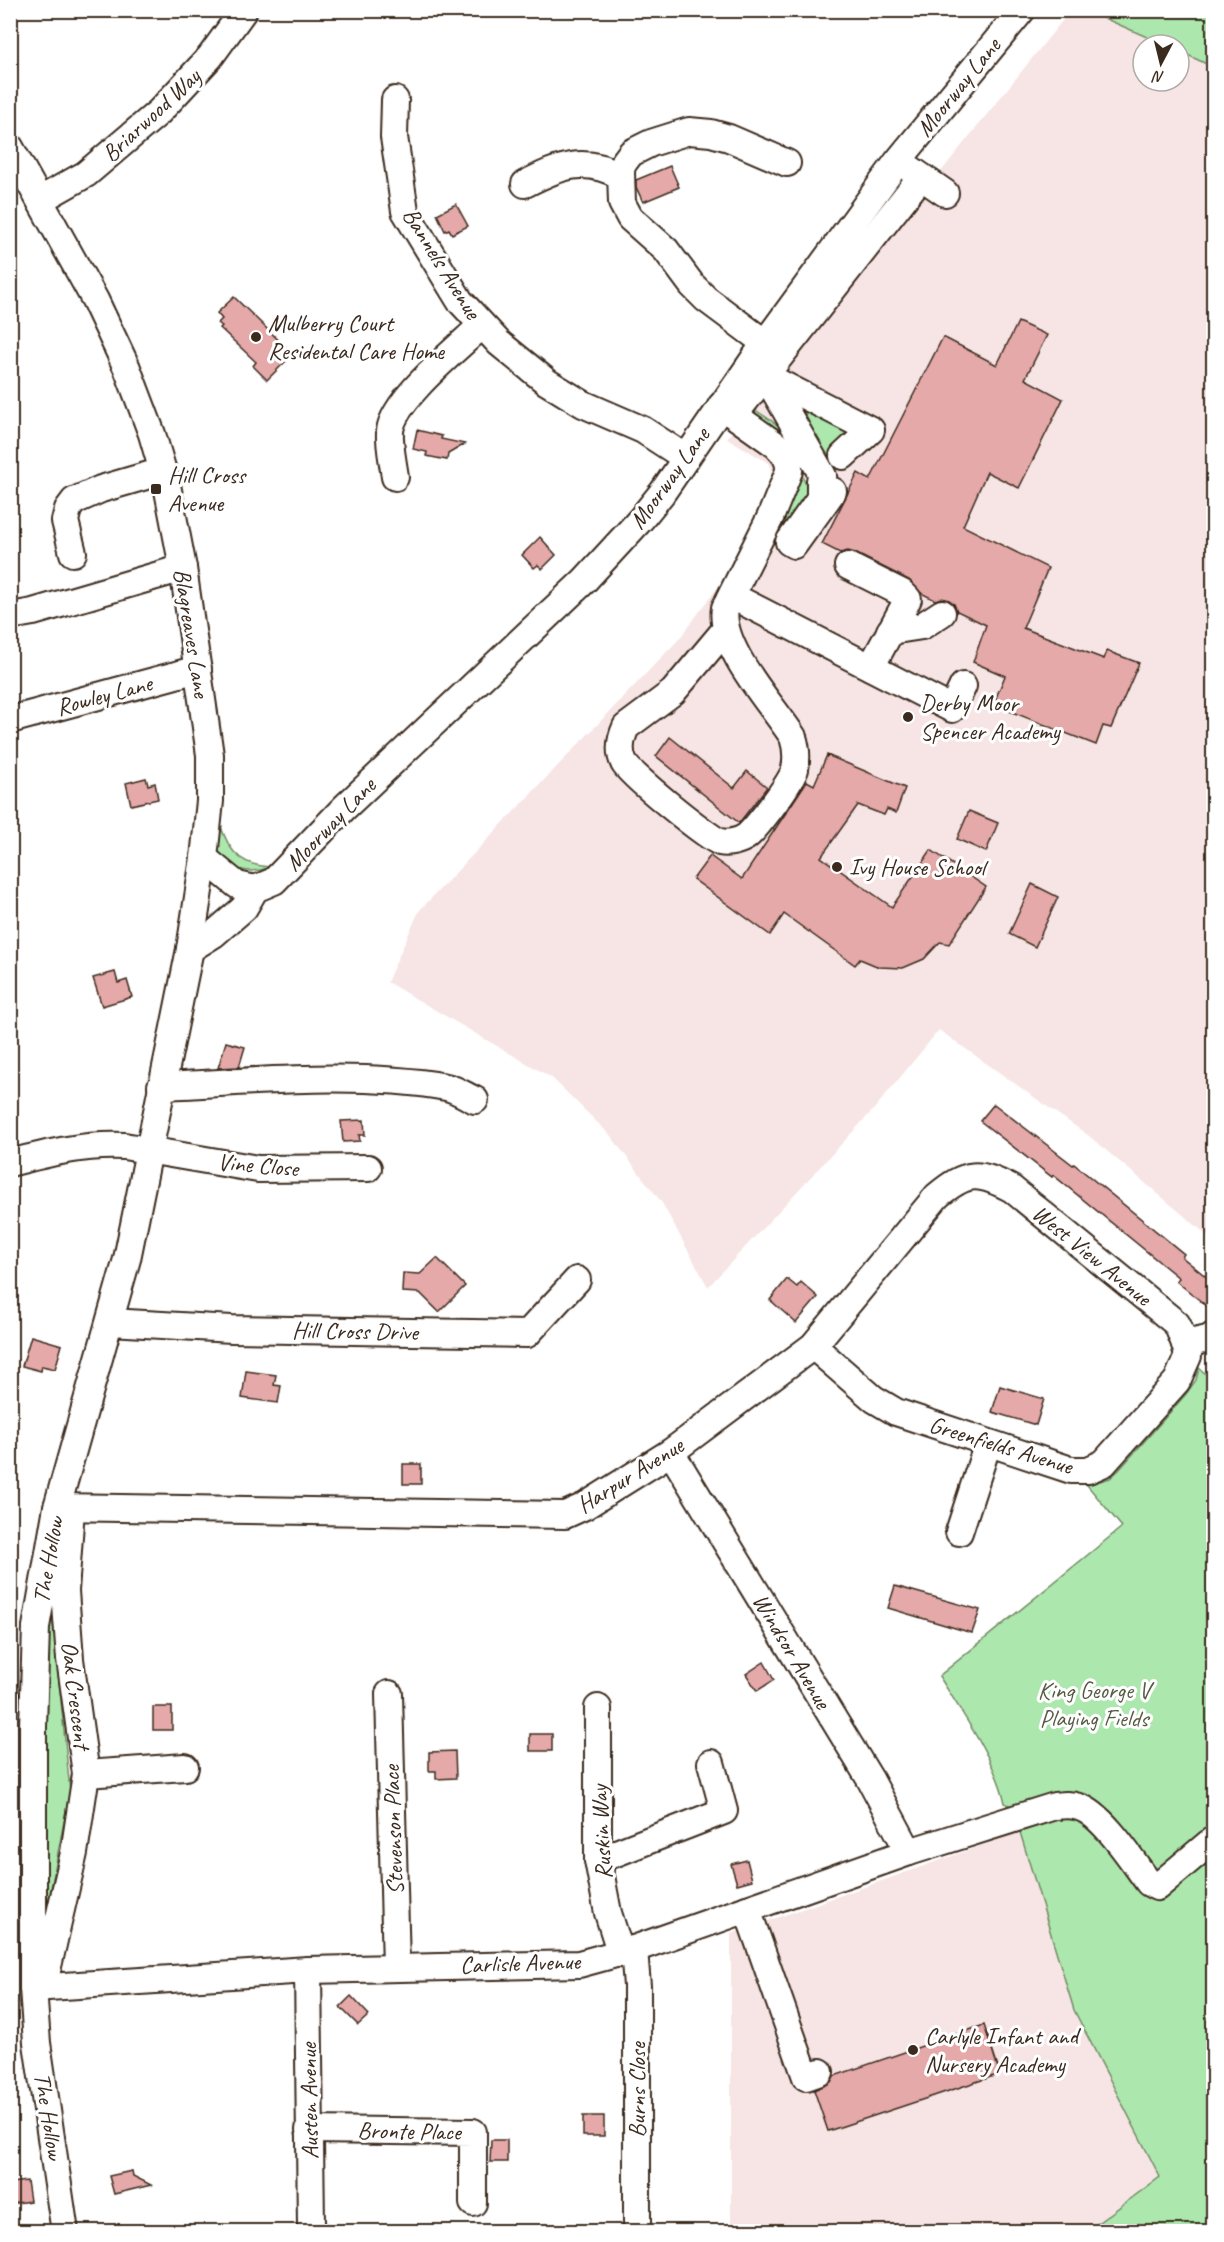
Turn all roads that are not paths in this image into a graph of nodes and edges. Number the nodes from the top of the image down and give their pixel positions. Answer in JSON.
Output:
{"nodes":[{"id":1,"x":244,"y":10,"type":"edge"},
{"id":2,"x":1017,"y":12,"type":"edge"},
{"id":3,"x":395,"y":100,"type":"dead end"},
{"id":4,"x":10,"y":147,"type":"edge"},
{"id":5,"x":898,"y":161,"type":"junction"},
{"id":6,"x":787,"y":163,"type":"dead end"},
{"id":7,"x":621,"y":176,"type":"junction"},
{"id":8,"x":921,"y":177,"type":"junction"},
{"id":9,"x":525,"y":184,"type":"dead end"},
{"id":10,"x":945,"y":193,"type":"dead end"},
{"id":11,"x":40,"y":200,"type":"junction"},
{"id":12,"x":481,"y":326,"type":"junction"},
{"id":13,"x":765,"y":343,"type":"junction"},
{"id":14,"x":766,"y":376,"type":"junction"},
{"id":15,"x":728,"y":410,"type":"junction"},
{"id":16,"x":843,"y":456,"type":"dead end"},
{"id":17,"x":686,"y":458,"type":"junction"},
{"id":18,"x":163,"y":471,"type":"junction"},
{"id":19,"x":395,"y":478,"type":"dead end"},
{"id":20,"x":833,"y":491,"type":"dead end"},
{"id":21,"x":73,"y":553,"type":"dead end"},
{"id":22,"x":848,"y":566,"type":"dead end"},
{"id":23,"x":183,"y":568,"type":"junction"},
{"id":24,"x":732,"y":596,"type":"junction"},
{"id":25,"x":942,"y":613,"type":"dead end"},
{"id":26,"x":10,"y":616,"type":"edge"},
{"id":27,"x":725,"y":630,"type":"junction"},
{"id":28,"x":890,"y":631,"type":"junction"},
{"id":29,"x":871,"y":667,"type":"junction"},
{"id":30,"x":198,"y":669,"type":"junction"},
{"id":31,"x":963,"y":686,"type":"dead end"},
{"id":32,"x":10,"y":720,"type":"edge"},
{"id":33,"x":204,"y":858,"type":"junction"},
{"id":34,"x":255,"y":889,"type":"junction"},
{"id":35,"x":190,"y":949,"type":"junction"},
{"id":36,"x":161,"y":1086,"type":"junction"},
{"id":37,"x":475,"y":1100,"type":"dead end"},
{"id":38,"x":149,"y":1150,"type":"junction"},
{"id":39,"x":10,"y":1163,"type":"edge"},
{"id":40,"x":368,"y":1168,"type":"dead end"},
{"id":41,"x":988,"y":1176,"type":"joint"},
{"id":42,"x":577,"y":1280,"type":"dead end"},
{"id":43,"x":110,"y":1322,"type":"junction"},
{"id":44,"x":1214,"y":1335,"type":"edge"},
{"id":45,"x":1185,"y":1344,"type":"junction"},
{"id":46,"x":813,"y":1346,"type":"junction"},
{"id":47,"x":988,"y":1443,"type":"junction"},
{"id":48,"x":671,"y":1452,"type":"junction"},
{"id":49,"x":64,"y":1508,"type":"junction"},
{"id":50,"x":959,"y":1532,"type":"dead end"},
{"id":51,"x":388,"y":1694,"type":"dead end"},
{"id":52,"x":598,"y":1708,"type":"dead end"},
{"id":53,"x":711,"y":1763,"type":"dead end"},
{"id":54,"x":184,"y":1767,"type":"dead end"},
{"id":55,"x":86,"y":1774,"type":"junction"},
{"id":56,"x":1214,"y":1839,"type":"edge"},
{"id":57,"x":909,"y":1852,"type":"junction"},
{"id":58,"x":598,"y":1860,"type":"junction"},
{"id":59,"x":747,"y":1909,"type":"junction"},
{"id":60,"x":627,"y":1952,"type":"junction"},
{"id":61,"x":396,"y":1967,"type":"junction"},
{"id":62,"x":308,"y":1970,"type":"junction"},
{"id":63,"x":38,"y":1988,"type":"junction"},
{"id":64,"x":820,"y":2073,"type":"dead end"},
{"id":65,"x":309,"y":2130,"type":"junction"},
{"id":66,"x":473,"y":2203,"type":"dead end"},
{"id":67,"x":65,"y":2232,"type":"edge"},
{"id":68,"x":314,"y":2232,"type":"edge"},
{"id":69,"x":637,"y":2232,"type":"edge"}],
"edges":[{"from":1,"to":11,"type":"street","name":"Briarwood Way"},
{"from":2,"to":5,"type":"street","name":"Moorway Lane"},
{"from":3,"to":12,"type":"street","name":"Bannels Avenue"},
{"from":4,"to":11,"type":"street","name":"Blagreaves Lane"},
{"from":5,"to":8,"type":"street"},
{"from":5,"to":13,"type":"street","name":"Moorway Lane"},
{"from":6,"to":7,"type":"street"},
{"from":7,"to":9,"type":"street"},
{"from":7,"to":13,"type":"street"},
{"from":8,"to":10,"type":"street"},
{"from":8,"to":14,"type":"street"},
{"from":11,"to":18,"type":"street","name":"Blagreaves Lane"},
{"from":12,"to":17,"type":"street","name":"Bannels Avenue"},
{"from":12,"to":19,"type":"street"},
{"from":13,"to":15,"type":"street","name":"Moorway Lane"},
{"from":14,"to":15,"type":"street"},
{"from":14,"to":16,"type":"street"},
{"from":14,"to":20,"type":"street"},
{"from":15,"to":17,"type":"street","name":"Moorway Lane"},
{"from":15,"to":24,"type":"street"},
{"from":17,"to":34,"type":"street","name":"Moorway Lane"},
{"from":18,"to":21,"type":"street"},
{"from":18,"to":23,"type":"street","name":"Blagreaves Lane"},
{"from":22,"to":28,"type":"street"},
{"from":23,"to":26,"type":"street"},
{"from":23,"to":30,"type":"street","name":"Blagreaves Lane"},
{"from":24,"to":27,"type":"street"},
{"from":24,"to":29,"type":"street"},
{"from":25,"to":28,"type":"street"},
{"from":27,"to":27,"type":"street"},
{"from":28,"to":29,"type":"street"},
{"from":29,"to":31,"type":"street"},
{"from":30,"to":32,"type":"street","name":"Rowley Lane"},
{"from":30,"to":33,"type":"street","name":"Blagreaves Lane"},
{"from":33,"to":34,"type":"street"},
{"from":33,"to":35,"type":"street","name":"Blagreaves Lane"},
{"from":34,"to":35,"type":"street","name":"Moorway Lane"},
{"from":35,"to":36,"type":"street","name":"Blagreaves Lane"},
{"from":36,"to":37,"type":"street"},
{"from":36,"to":38,"type":"street","name":"Blagreaves Lane"},
{"from":38,"to":39,"type":"street","name":"Vine Close"},
{"from":38,"to":40,"type":"street","name":"Vine Close"},
{"from":38,"to":43,"type":"street","name":"The Hollow"},
{"from":41,"to":45,"type":"street","name":"West View Avenue"},
{"from":41,"to":46,"type":"street","name":"Harpur Avenue"},
{"from":42,"to":43,"type":"street","name":"Hill Cross Drive"},
{"from":43,"to":49,"type":"street","name":"The Hollow"},
{"from":44,"to":45,"type":"street"},
{"from":45,"to":47,"type":"street","name":"Greenfields Avenue"},
{"from":46,"to":47,"type":"street","name":"Greenfields Avenue"},
{"from":46,"to":48,"type":"street","name":"Harpur Avenue"},
{"from":47,"to":50,"type":"street"},
{"from":48,"to":49,"type":"street","name":"Harpur Avenue"},
{"from":48,"to":57,"type":"street","name":"Windsor Avenue"},
{"from":49,"to":55,"type":"street","name":"Oak Crescent"},
{"from":49,"to":63,"type":"street","name":"The Hollow"},
{"from":51,"to":61,"type":"street","name":"Stevenson Place"},
{"from":52,"to":58,"type":"street","name":"Ruskin Way"},
{"from":53,"to":58,"type":"street"},
{"from":54,"to":55,"type":"street","name":"Oak Crescent"},
{"from":55,"to":63,"type":"street","name":"Oak Crescent"},
{"from":56,"to":57,"type":"street","name":"Carlisle Avenue"},
{"from":57,"to":59,"type":"street","name":"Carlisle Avenue"},
{"from":58,"to":60,"type":"street","name":"Ruskin Way"},
{"from":59,"to":60,"type":"street","name":"Carlisle Avenue"},
{"from":59,"to":64,"type":"street"},
{"from":60,"to":61,"type":"street","name":"Carlisle Avenue"},
{"from":60,"to":69,"type":"street","name":"Burns Close"},
{"from":61,"to":62,"type":"street","name":"Carlisle Avenue"},
{"from":62,"to":63,"type":"street","name":"Carlisle Avenue"},
{"from":62,"to":65,"type":"street","name":"Austen Avenue"},
{"from":63,"to":67,"type":"street","name":"The Hollow"},
{"from":65,"to":66,"type":"street","name":"Bronte Place"},
{"from":65,"to":68,"type":"street","name":"Austen Avenue"}]}
